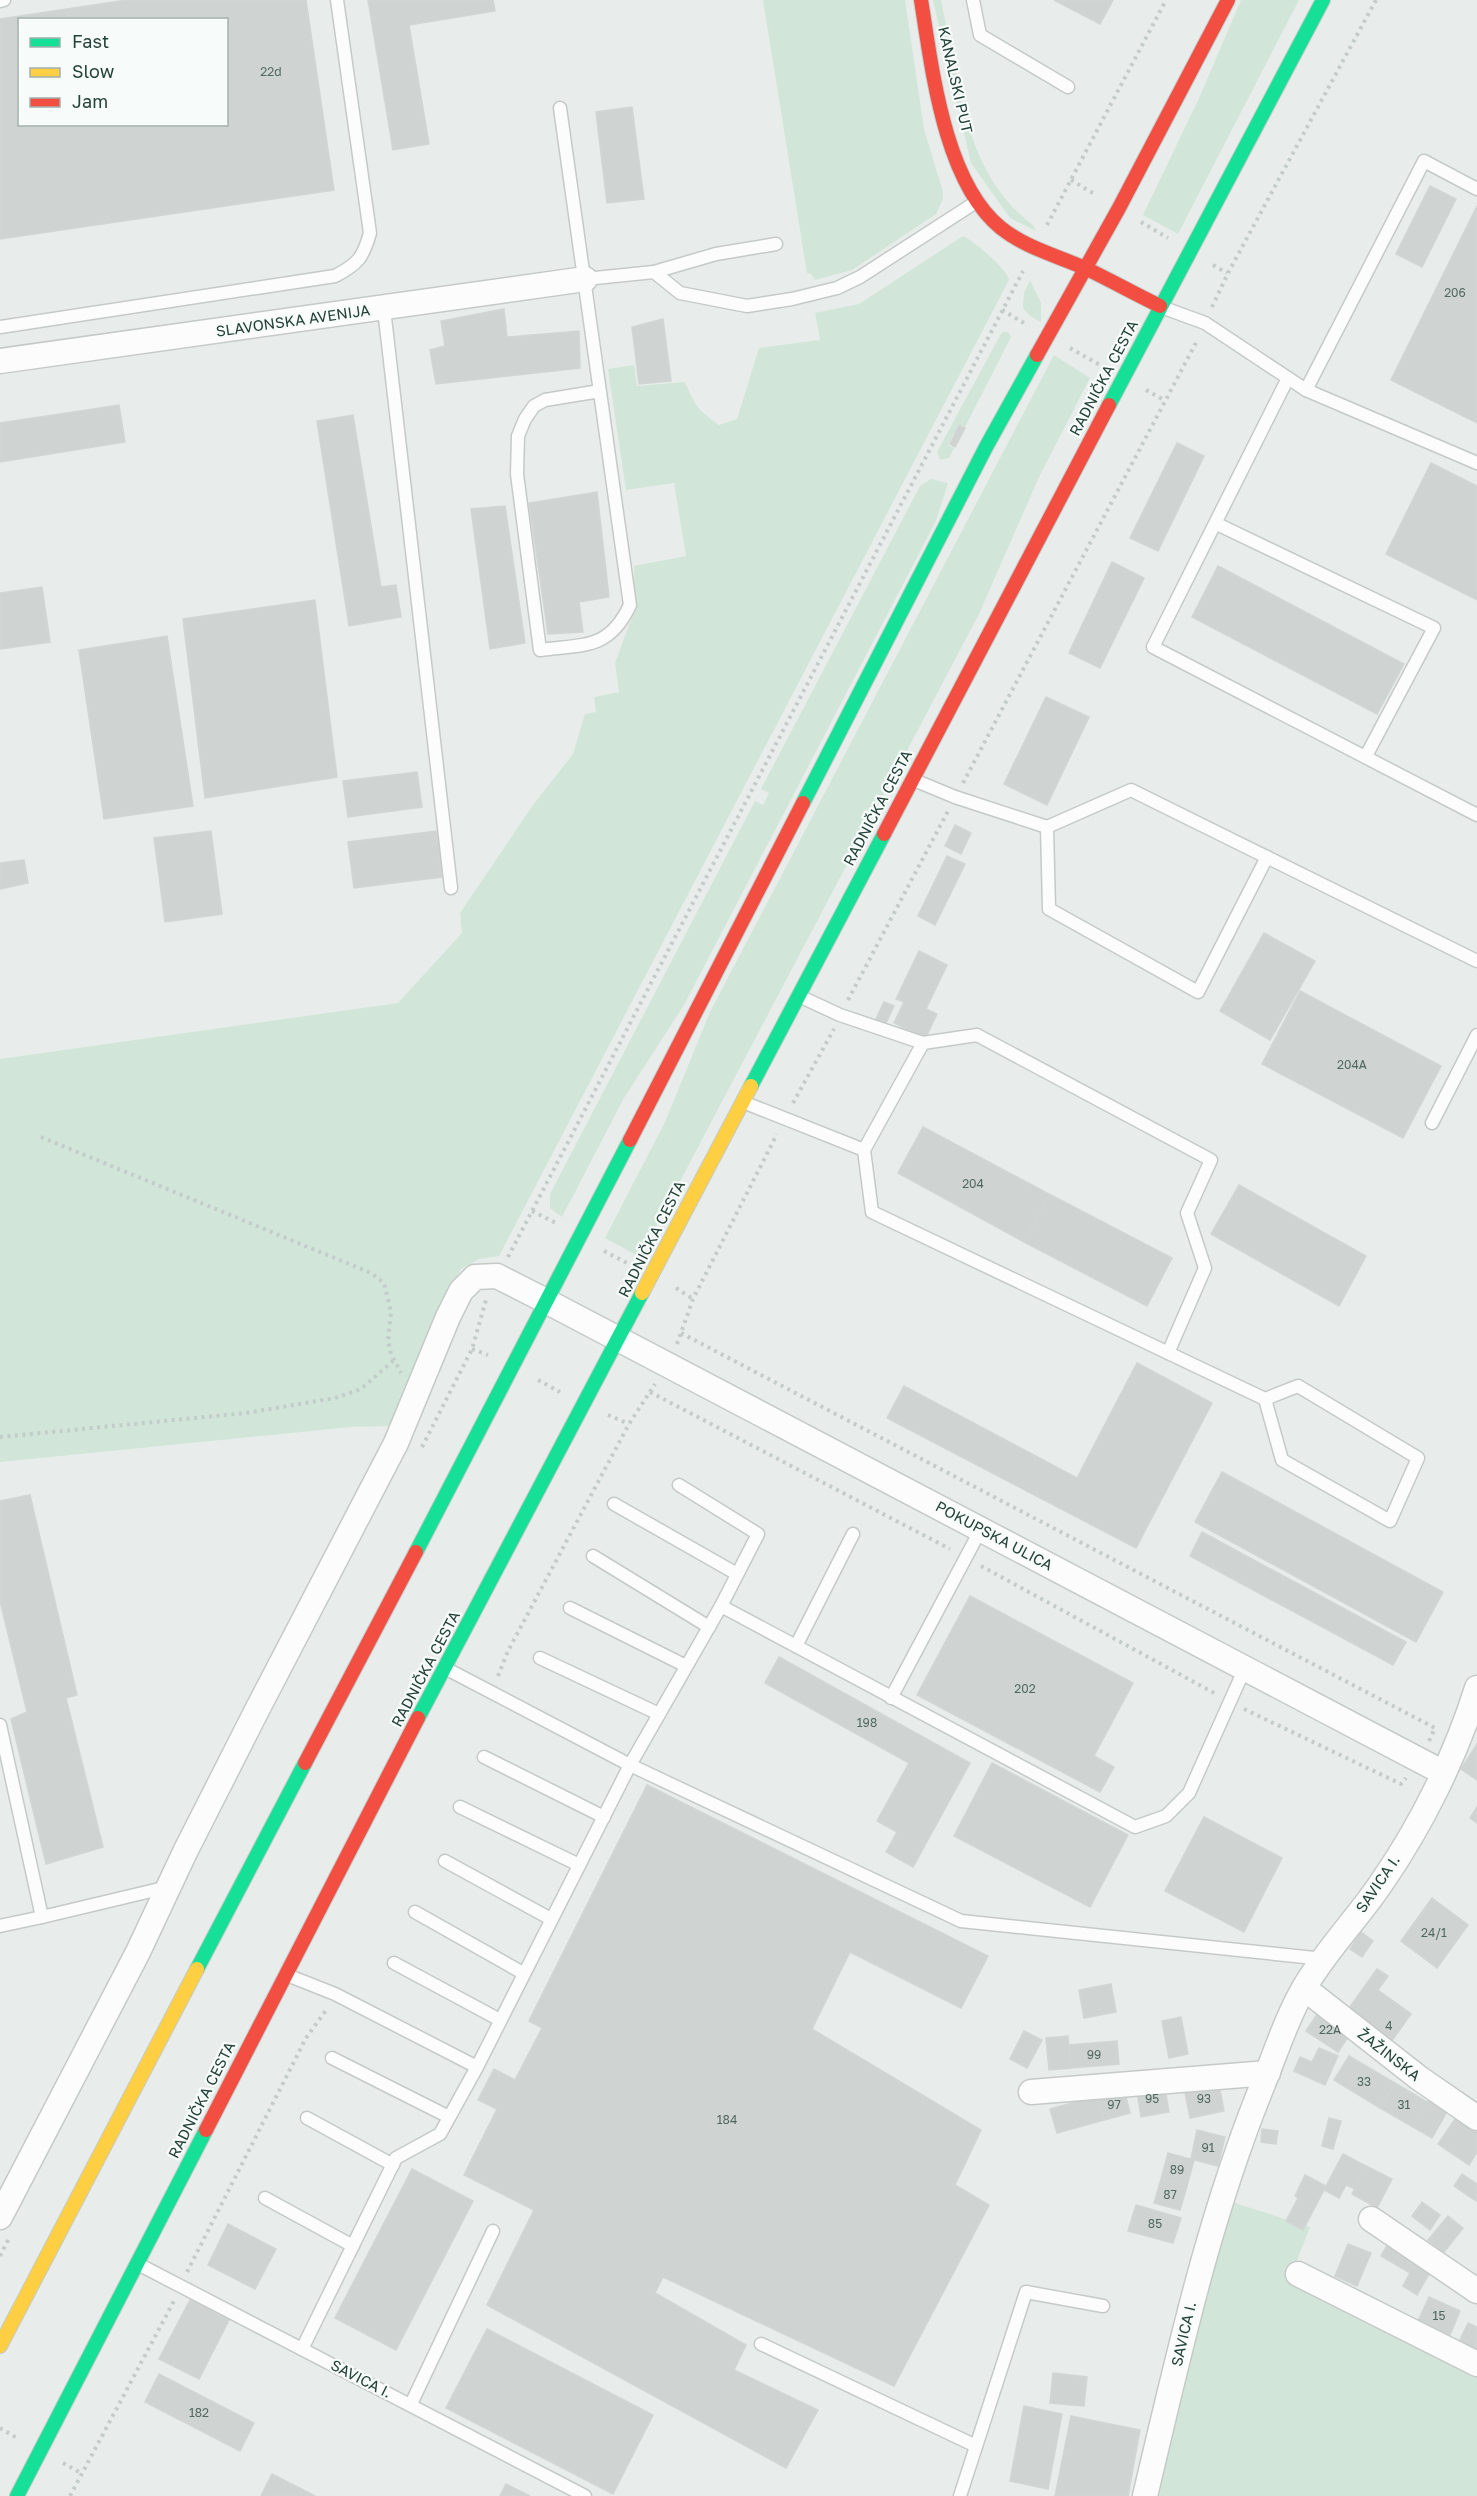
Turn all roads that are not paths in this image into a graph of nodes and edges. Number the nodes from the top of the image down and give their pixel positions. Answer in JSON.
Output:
{"nodes":[{"id":1,"x":337,"y":0,"type":"edge"},
{"id":2,"x":921,"y":0,"type":"edge"},
{"id":3,"x":973,"y":0,"type":"edge"},
{"id":4,"x":1228,"y":0,"type":"edge"},
{"id":5,"x":1323,"y":0,"type":"edge"},
{"id":6,"x":1068,"y":87,"type":"dead end"},
{"id":7,"x":560,"y":108,"type":"dead end"},
{"id":8,"x":1477,"y":189,"type":"edge"},
{"id":9,"x":980,"y":200,"type":"junction"},
{"id":10,"x":776,"y":244,"type":"dead end"},
{"id":11,"x":1086,"y":269,"type":"junction"},
{"id":12,"x":654,"y":272,"type":"junction"},
{"id":13,"x":585,"y":279,"type":"junction"},
{"id":14,"x":1160,"y":306,"type":"junction"},
{"id":15,"x":384,"y":309,"type":"junction"},
{"id":16,"x":0,"y":327,"type":"edge"},
{"id":17,"x":0,"y":361,"type":"edge"},
{"id":18,"x":1287,"y":380,"type":"junction"},
{"id":19,"x":1306,"y":390,"type":"junction"},
{"id":20,"x":600,"y":391,"type":"junction"},
{"id":21,"x":1477,"y":463,"type":"edge"},
{"id":22,"x":1216,"y":524,"type":"junction"},
{"id":23,"x":1366,"y":756,"type":"junction"},
{"id":24,"x":913,"y":780,"type":"junction"},
{"id":25,"x":1477,"y":815,"type":"edge"},
{"id":26,"x":1047,"y":827,"type":"junction"},
{"id":27,"x":1267,"y":857,"type":"junction"},
{"id":28,"x":451,"y":888,"type":"dead end"},
{"id":29,"x":1477,"y":961,"type":"edge"},
{"id":30,"x":798,"y":995,"type":"junction"},
{"id":31,"x":1477,"y":1035,"type":"edge"},
{"id":32,"x":923,"y":1043,"type":"junction"},
{"id":33,"x":741,"y":1102,"type":"junction"},
{"id":34,"x":1432,"y":1123,"type":"dead end"},
{"id":35,"x":864,"y":1150,"type":"junction"},
{"id":36,"x":546,"y":1301,"type":"junction"},
{"id":37,"x":619,"y":1339,"type":"junction"},
{"id":38,"x":1168,"y":1353,"type":"junction"},
{"id":39,"x":1264,"y":1399,"type":"junction"},
{"id":40,"x":679,"y":1485,"type":"dead end"},
{"id":41,"x":614,"y":1504,"type":"dead end"},
{"id":42,"x":981,"y":1529,"type":"junction"},
{"id":43,"x":853,"y":1534,"type":"dead end"},
{"id":44,"x":593,"y":1556,"type":"dead end"},
{"id":45,"x":737,"y":1574,"type":"junction"},
{"id":46,"x":721,"y":1606,"type":"junction"},
{"id":47,"x":570,"y":1608,"type":"dead end"},
{"id":48,"x":709,"y":1627,"type":"junction"},
{"id":49,"x":796,"y":1646,"type":"junction"},
{"id":50,"x":540,"y":1658,"type":"dead end"},
{"id":51,"x":686,"y":1666,"type":"junction"},
{"id":52,"x":444,"y":1668,"type":"junction"},
{"id":53,"x":1245,"y":1668,"type":"junction"},
{"id":54,"x":1477,"y":1688,"type":"edge"},
{"id":55,"x":891,"y":1698,"type":"junction"},
{"id":56,"x":659,"y":1714,"type":"junction"},
{"id":57,"x":0,"y":1725,"type":"edge"},
{"id":58,"x":484,"y":1757,"type":"dead end"},
{"id":59,"x":630,"y":1765,"type":"junction"},
{"id":60,"x":1443,"y":1772,"type":"junction"},
{"id":61,"x":460,"y":1807,"type":"dead end"},
{"id":62,"x":604,"y":1817,"type":"junction"},
{"id":63,"x":445,"y":1861,"type":"dead end"},
{"id":64,"x":579,"y":1865,"type":"junction"},
{"id":65,"x":168,"y":1887,"type":"junction"},
{"id":66,"x":415,"y":1912,"type":"dead end"},
{"id":67,"x":42,"y":1917,"type":"junction"},
{"id":68,"x":551,"y":1919,"type":"junction"},
{"id":69,"x":0,"y":1926,"type":"edge"},
{"id":70,"x":1324,"y":1959,"type":"junction"},
{"id":71,"x":394,"y":1963,"type":"dead end"},
{"id":72,"x":524,"y":1973,"type":"junction"},
{"id":73,"x":285,"y":1974,"type":"junction"},
{"id":74,"x":1304,"y":1988,"type":"junction"},
{"id":75,"x":500,"y":2020,"type":"junction"},
{"id":76,"x":332,"y":2058,"type":"dead end"},
{"id":77,"x":477,"y":2067,"type":"junction"},
{"id":78,"x":1268,"y":2073,"type":"junction"},
{"id":79,"x":1031,"y":2092,"type":"dead end"},
{"id":80,"x":449,"y":2117,"type":"junction"},
{"id":81,"x":307,"y":2118,"type":"dead end"},
{"id":82,"x":1477,"y":2118,"type":"edge"},
{"id":83,"x":393,"y":2165,"type":"junction"},
{"id":84,"x":266,"y":2198,"type":"dead end"},
{"id":85,"x":0,"y":2217,"type":"edge"},
{"id":86,"x":1371,"y":2219,"type":"dead end"},
{"id":87,"x":493,"y":2231,"type":"dead end"},
{"id":88,"x":353,"y":2246,"type":"junction"},
{"id":89,"x":137,"y":2263,"type":"junction"},
{"id":90,"x":1298,"y":2274,"type":"dead end"},
{"id":91,"x":1477,"y":2292,"type":"edge"},
{"id":92,"x":1103,"y":2306,"type":"dead end"},
{"id":93,"x":761,"y":2344,"type":"dead end"},
{"id":94,"x":0,"y":2346,"type":"edge"},
{"id":95,"x":302,"y":2349,"type":"junction"},
{"id":96,"x":1477,"y":2364,"type":"edge"},
{"id":97,"x":411,"y":2404,"type":"junction"},
{"id":98,"x":976,"y":2446,"type":"junction"},
{"id":99,"x":17,"y":2496,"type":"edge"},
{"id":100,"x":585,"y":2496,"type":"edge"},
{"id":101,"x":960,"y":2496,"type":"edge"},
{"id":102,"x":1145,"y":2496,"type":"edge"}],
"edges":[{"from":1,"to":16,"type":"lane"},
{"from":2,"to":9,"type":"main road","name":"KANALSKI PUT"},
{"from":3,"to":6,"type":"lane"},
{"from":4,"to":11,"type":"main road"},
{"from":5,"to":14,"type":"main road","name":"RADNIČKA CESTA"},
{"from":7,"to":13,"type":"lane"},
{"from":8,"to":19,"type":"lane"},
{"from":9,"to":11,"type":"main road","name":"KANALSKI PUT"},
{"from":9,"to":12,"type":"lane"},
{"from":10,"to":12,"type":"lane"},
{"from":11,"to":14,"type":"main road","name":"KANALSKI PUT"},
{"from":11,"to":36,"type":"main road"},
{"from":12,"to":13,"type":"lane"},
{"from":13,"to":15,"type":"street","name":"SLAVONSKA AVENIJA"},
{"from":13,"to":20,"type":"lane"},
{"from":14,"to":18,"type":"lane"},
{"from":14,"to":24,"type":"main road","name":"RADNIČKA CESTA"},
{"from":15,"to":17,"type":"street","name":"SLAVONSKA AVENIJA"},
{"from":15,"to":28,"type":"lane"},
{"from":18,"to":19,"type":"lane"},
{"from":18,"to":22,"type":"lane"},
{"from":19,"to":21,"type":"lane"},
{"from":20,"to":20,"type":"lane"},
{"from":22,"to":23,"type":"lane"},
{"from":22,"to":23,"type":"lane"},
{"from":23,"to":25,"type":"lane"},
{"from":24,"to":26,"type":"lane"},
{"from":24,"to":30,"type":"main road","name":"RADNIČKA CESTA"},
{"from":26,"to":27,"type":"lane"},
{"from":26,"to":27,"type":"lane"},
{"from":27,"to":29,"type":"lane"},
{"from":30,"to":32,"type":"lane"},
{"from":30,"to":33,"type":"main road","name":"RADNIČKA CESTA"},
{"from":31,"to":34,"type":"lane"},
{"from":32,"to":35,"type":"lane"},
{"from":32,"to":38,"type":"lane"},
{"from":33,"to":35,"type":"lane"},
{"from":33,"to":37,"type":"main road","name":"RADNIČKA CESTA"},
{"from":35,"to":38,"type":"lane"},
{"from":36,"to":37,"type":"street","name":"POKUPSKA ULICA"},
{"from":36,"to":65,"type":"street","name":"POKUPSKA ULICA"},
{"from":36,"to":94,"type":"main road"},
{"from":37,"to":42,"type":"street","name":"POKUPSKA ULICA"},
{"from":37,"to":52,"type":"main road","name":"RADNIČKA CESTA"},
{"from":38,"to":39,"type":"lane"},
{"from":39,"to":39,"type":"lane"},
{"from":40,"to":45,"type":"lane"},
{"from":41,"to":45,"type":"lane"},
{"from":42,"to":53,"type":"street","name":"POKUPSKA ULICA"},
{"from":42,"to":55,"type":"lane"},
{"from":43,"to":49,"type":"lane"},
{"from":44,"to":48,"type":"lane"},
{"from":45,"to":46,"type":"lane"},
{"from":46,"to":48,"type":"lane"},
{"from":46,"to":49,"type":"lane"},
{"from":47,"to":51,"type":"lane"},
{"from":48,"to":51,"type":"lane"},
{"from":49,"to":55,"type":"lane"},
{"from":50,"to":56,"type":"lane"},
{"from":51,"to":56,"type":"lane"},
{"from":52,"to":59,"type":"lane"},
{"from":52,"to":73,"type":"main road","name":"RADNIČKA CESTA"},
{"from":53,"to":55,"type":"lane"},
{"from":53,"to":60,"type":"street","name":"POKUPSKA ULICA"},
{"from":54,"to":60,"type":"street","name":"SAVICA I."},
{"from":56,"to":59,"type":"lane"},
{"from":57,"to":67,"type":"lane"},
{"from":58,"to":62,"type":"lane"},
{"from":59,"to":62,"type":"lane"},
{"from":59,"to":70,"type":"lane"},
{"from":60,"to":70,"type":"street","name":"SAVICA I."},
{"from":61,"to":64,"type":"lane"},
{"from":62,"to":64,"type":"lane"},
{"from":63,"to":68,"type":"lane"},
{"from":64,"to":68,"type":"lane"},
{"from":65,"to":67,"type":"lane"},
{"from":65,"to":85,"type":"street","name":"POKUPSKA ULICA"},
{"from":66,"to":72,"type":"lane"},
{"from":67,"to":69,"type":"lane"},
{"from":68,"to":72,"type":"lane"},
{"from":70,"to":74,"type":"street","name":"SAVICA I."},
{"from":71,"to":75,"type":"lane"},
{"from":72,"to":75,"type":"lane"},
{"from":73,"to":77,"type":"lane"},
{"from":73,"to":89,"type":"main road","name":"RADNIČKA CESTA"},
{"from":74,"to":78,"type":"street","name":"SAVICA I."},
{"from":74,"to":82,"type":"street","name":"ŽAŽINSKA"},
{"from":75,"to":77,"type":"lane"},
{"from":76,"to":80,"type":"lane"},
{"from":77,"to":80,"type":"lane"},
{"from":78,"to":79,"type":"street"},
{"from":78,"to":102,"type":"street","name":"SAVICA I."},
{"from":80,"to":83,"type":"lane"},
{"from":81,"to":83,"type":"lane"},
{"from":83,"to":88,"type":"lane"},
{"from":84,"to":88,"type":"lane"},
{"from":86,"to":91,"type":"street"},
{"from":87,"to":97,"type":"lane"},
{"from":88,"to":95,"type":"lane"},
{"from":89,"to":95,"type":"lane","name":"SAVICA I."},
{"from":89,"to":99,"type":"main road","name":"RADNIČKA CESTA"},
{"from":90,"to":96,"type":"street"},
{"from":92,"to":98,"type":"lane"},
{"from":93,"to":98,"type":"lane"},
{"from":95,"to":97,"type":"lane","name":"SAVICA I."},
{"from":97,"to":100,"type":"lane","name":"SAVICA I."},
{"from":98,"to":101,"type":"lane"}]}
